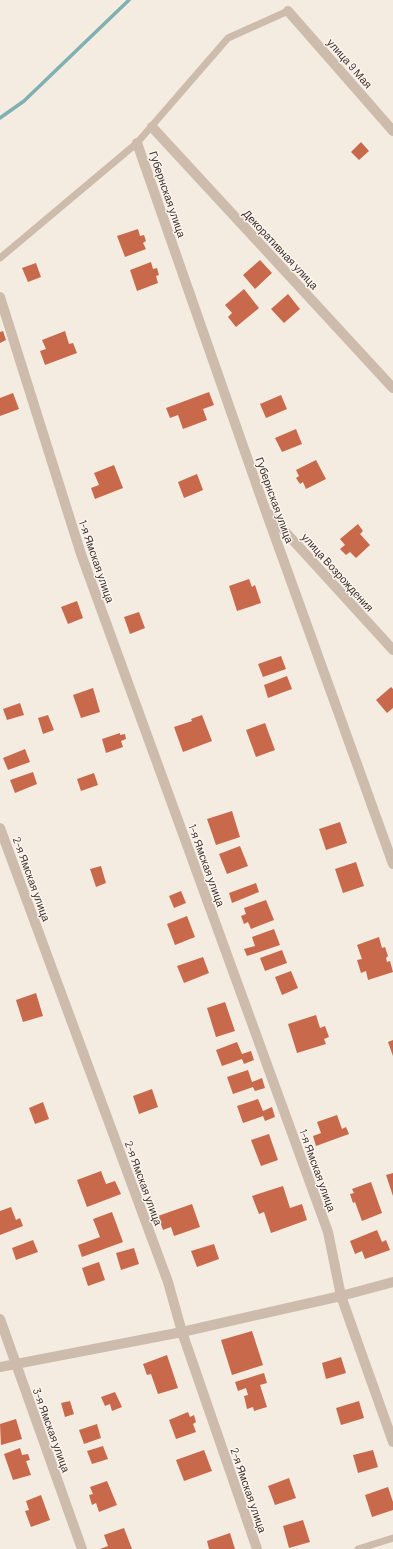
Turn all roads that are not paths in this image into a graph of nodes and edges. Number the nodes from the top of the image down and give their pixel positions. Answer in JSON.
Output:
{"nodes":[{"id":1,"x":288,"y":11,"type":"joint"},
{"id":2,"x":152,"y":127,"type":"junction"},
{"id":3,"x":393,"y":131,"type":"edge"},
{"id":4,"x":137,"y":143,"type":"junction"},
{"id":5,"x":0,"y":258,"type":"edge"},
{"id":6,"x":0,"y":296,"type":"edge"},
{"id":7,"x":393,"y":388,"type":"edge"},
{"id":8,"x":265,"y":509,"type":"junction"},
{"id":9,"x":393,"y":650,"type":"edge"},
{"id":10,"x":0,"y":828,"type":"edge"},
{"id":11,"x":393,"y":864,"type":"edge"},
{"id":12,"x":393,"y":1282,"type":"edge"},
{"id":13,"x":341,"y":1296,"type":"junction"},
{"id":14,"x":0,"y":1319,"type":"edge"},
{"id":15,"x":182,"y":1332,"type":"junction"},
{"id":16,"x":16,"y":1364,"type":"junction"},
{"id":17,"x":0,"y":1367,"type":"edge"},
{"id":18,"x":393,"y":1442,"type":"edge"},
{"id":19,"x":393,"y":1538,"type":"edge"},
{"id":20,"x":82,"y":1549,"type":"edge"},
{"id":21,"x":257,"y":1549,"type":"edge"},
{"id":22,"x":358,"y":1549,"type":"edge"}],
"edges":[{"from":1,"to":2,"type":"lane"},
{"from":1,"to":3,"type":"street","name":"улица 9 Мая"},
{"from":2,"to":4,"type":"lane"},
{"from":2,"to":7,"type":"street","name":"Декоративная улица"},
{"from":4,"to":5,"type":"lane"},
{"from":4,"to":8,"type":"street","name":"Губернская улица"},
{"from":6,"to":13,"type":"street","name":"1-я Ямская улица"},
{"from":8,"to":9,"type":"street","name":"улица Возрождения"},
{"from":8,"to":11,"type":"street","name":"Губернская улица"},
{"from":10,"to":15,"type":"street","name":"2-я Ямская улица"},
{"from":12,"to":13,"type":"street"},
{"from":13,"to":15,"type":"street"},
{"from":13,"to":18,"type":"street","name":"1-я Ямская улица"},
{"from":14,"to":16,"type":"street","name":"3-я Ямская улица"},
{"from":15,"to":16,"type":"street"},
{"from":15,"to":21,"type":"street","name":"2-я Ямская улица"},
{"from":16,"to":17,"type":"street"},
{"from":16,"to":20,"type":"street","name":"3-я Ямская улица"},
{"from":19,"to":22,"type":"lane"}]}
